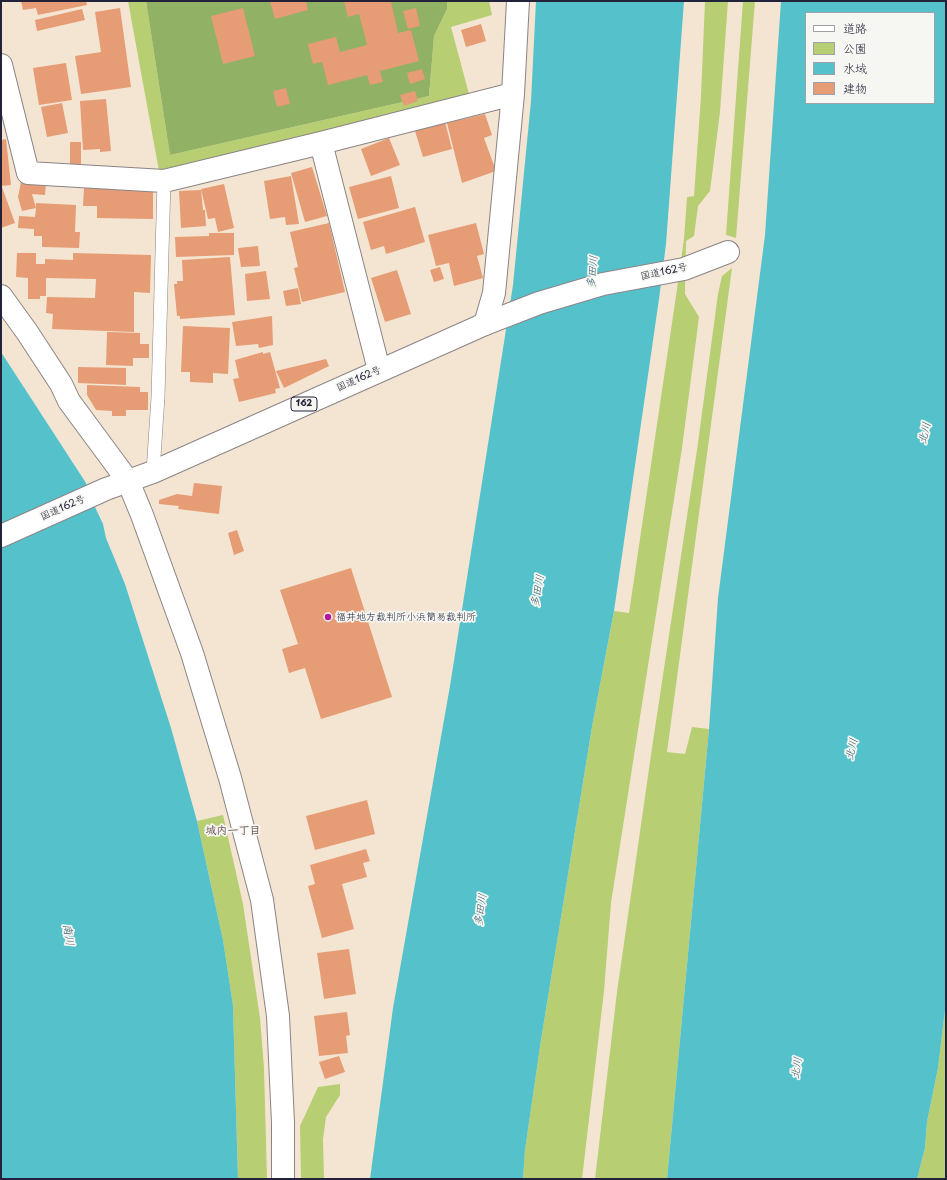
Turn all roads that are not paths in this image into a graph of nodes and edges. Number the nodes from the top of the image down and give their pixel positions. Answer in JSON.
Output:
{"nodes":[{"id":1,"x":518,"y":1,"type":"edge"},
{"id":2,"x":1,"y":65,"type":"edge"},
{"id":3,"x":513,"y":94,"type":"junction"},
{"id":4,"x":321,"y":143,"type":"junction"},
{"id":5,"x":164,"y":181,"type":"junction"},
{"id":6,"x":728,"y":252,"type":"dead end"},
{"id":7,"x":1,"y":296,"type":"edge"},
{"id":8,"x":493,"y":321,"type":"junction"},
{"id":9,"x":379,"y":370,"type":"junction"},
{"id":10,"x":153,"y":472,"type":"junction"},
{"id":11,"x":128,"y":481,"type":"junction"},
{"id":12,"x":1,"y":536,"type":"edge"},
{"id":13,"x":283,"y":1179,"type":"edge"}],
"edges":[{"from":1,"to":3,"type":"main road"},
{"from":2,"to":5,"type":"main road"},
{"from":3,"to":4,"type":"main road"},
{"from":3,"to":8,"type":"main road"},
{"from":4,"to":5,"type":"main road"},
{"from":4,"to":9,"type":"main road"},
{"from":5,"to":10,"type":"lane"},
{"from":6,"to":8,"type":"main road","name":"国道162号","number":"162"},
{"from":7,"to":11,"type":"main road"},
{"from":8,"to":9,"type":"main road","name":"国道162号","number":"162"},
{"from":9,"to":10,"type":"main road","name":"国道162号","number":"162"},
{"from":10,"to":11,"type":"main road","name":"国道162号","number":"162"},
{"from":11,"to":12,"type":"main road","name":"国道162号","number":"162"},
{"from":11,"to":13,"type":"main road"}]}
